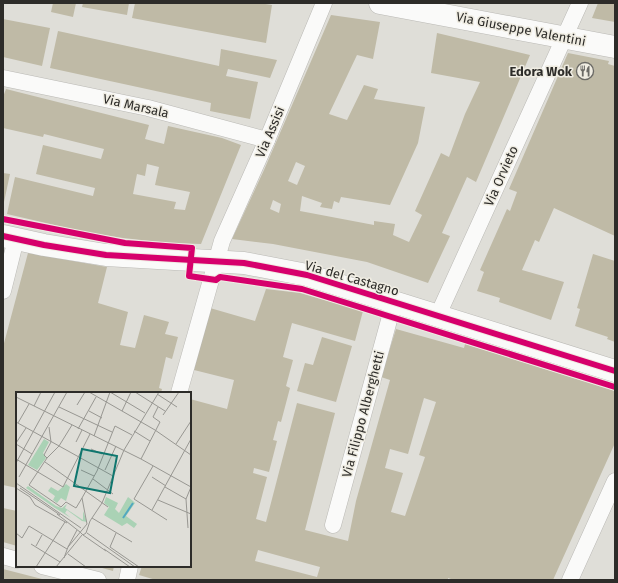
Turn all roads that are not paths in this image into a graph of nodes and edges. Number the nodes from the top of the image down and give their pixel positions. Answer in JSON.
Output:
{"nodes":[{"id":1,"x":324,"y":3,"type":"edge"},
{"id":2,"x":380,"y":3,"type":"edge"},
{"id":3,"x":580,"y":3,"type":"edge"},
{"id":4,"x":564,"y":36,"type":"junction"},
{"id":5,"x":615,"y":47,"type":"edge"},
{"id":6,"x":3,"y":78,"type":"edge"},
{"id":7,"x":267,"y":140,"type":"junction"},
{"id":8,"x":10,"y":238,"type":"edge"},
{"id":9,"x":216,"y":261,"type":"junction"},
{"id":10,"x":3,"y":291,"type":"edge"},
{"id":11,"x":394,"y":302,"type":"junction"},
{"id":12,"x":438,"y":315,"type":"junction"},
{"id":13,"x":615,"y":371,"type":"edge"},
{"id":14,"x":179,"y":392,"type":"edge"},
{"id":15,"x":615,"y":481,"type":"edge"},
{"id":16,"x":333,"y":525,"type":"dead end"},
{"id":17,"x":3,"y":556,"type":"edge"},
{"id":18,"x":16,"y":560,"type":"edge"},
{"id":19,"x":46,"y":567,"type":"edge"},
{"id":20,"x":130,"y":567,"type":"edge"},
{"id":21,"x":98,"y":580,"type":"edge"},
{"id":22,"x":126,"y":580,"type":"edge"},
{"id":23,"x":570,"y":580,"type":"edge"}],
"edges":[{"from":1,"to":7,"type":"street","name":"Via Assisi"},
{"from":2,"to":4,"type":"street","name":"Via Giuseppe Valentini"},
{"from":3,"to":4,"type":"street","name":"Via Orvieto"},
{"from":4,"to":5,"type":"street","name":"Via Giuseppe Valentini"},
{"from":4,"to":12,"type":"street","name":"Via Orvieto"},
{"from":6,"to":7,"type":"street","name":"Via Marsala"},
{"from":7,"to":9,"type":"street","name":"Via Assisi"},
{"from":8,"to":9,"type":"street","name":"Via del Castagno"},
{"from":8,"to":10,"type":"street"},
{"from":9,"to":11,"type":"street","name":"Via del Castagno"},
{"from":9,"to":14,"type":"street","name":"Via Assisi"},
{"from":11,"to":12,"type":"street","name":"Via del Castagno"},
{"from":11,"to":16,"type":"street","name":"Via Filippo Alberghetti"},
{"from":12,"to":13,"type":"street","name":"Via del Castagno"},
{"from":15,"to":23,"type":"street"},
{"from":17,"to":18,"type":"street"},
{"from":19,"to":21,"type":"street"},
{"from":20,"to":22,"type":"street"}]}
